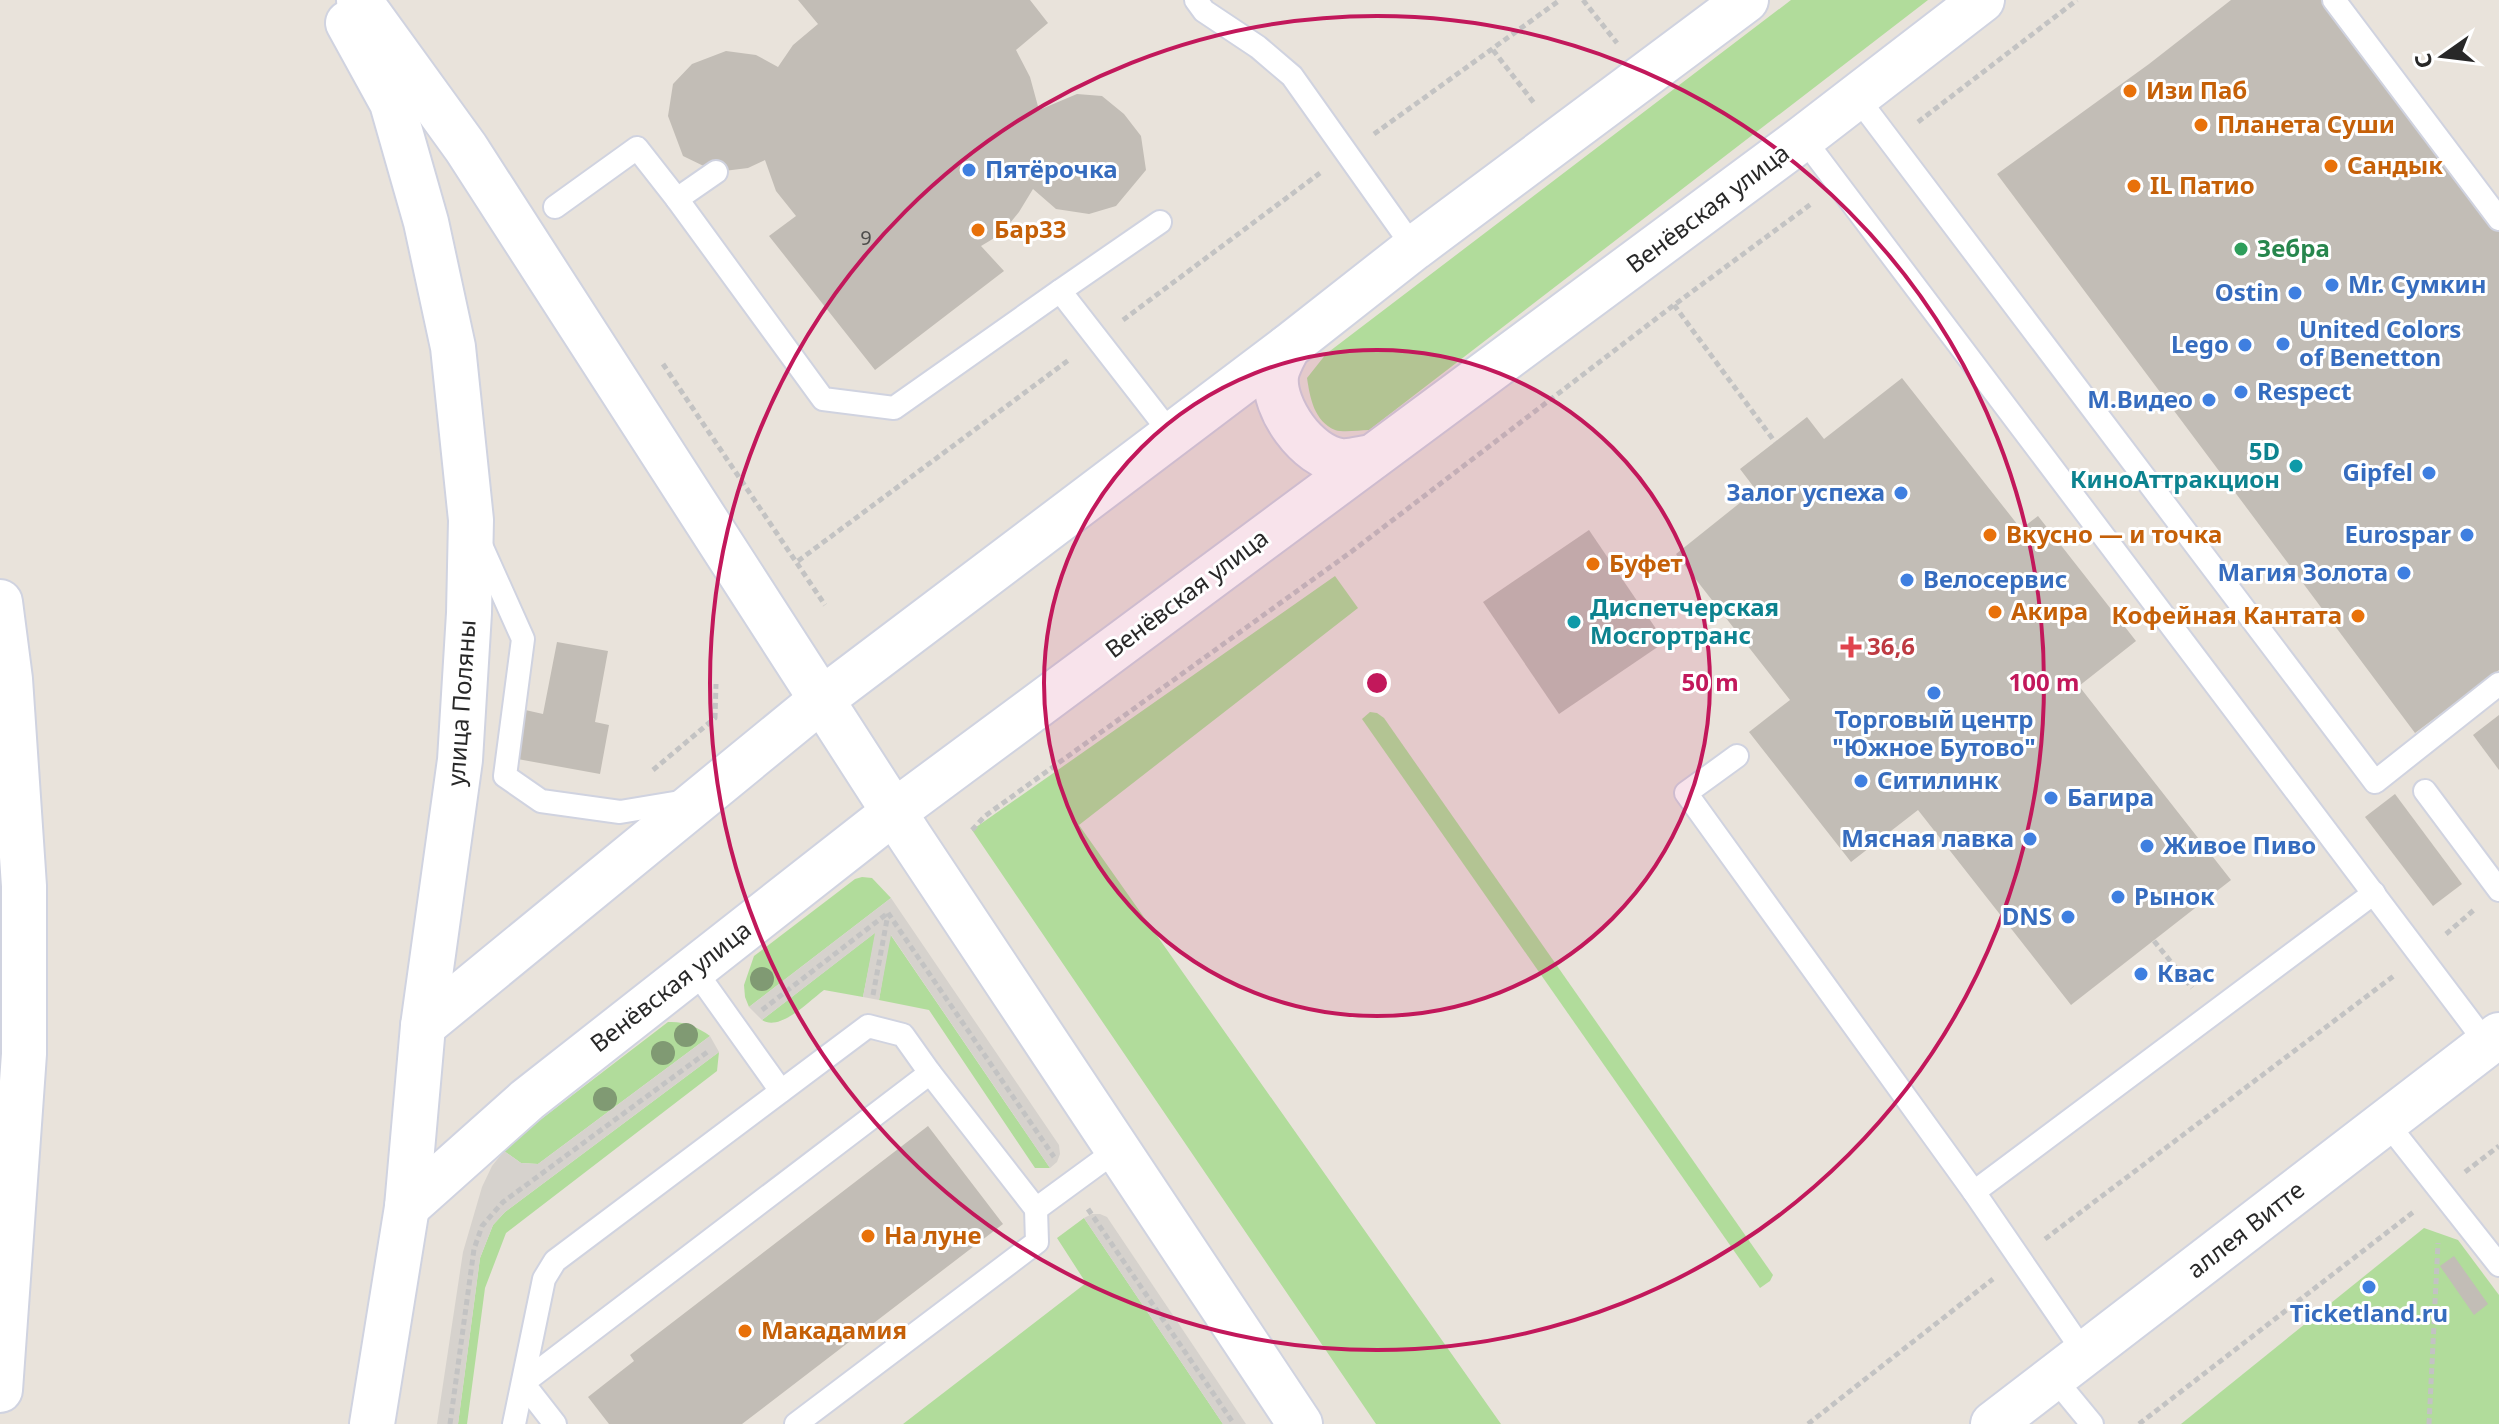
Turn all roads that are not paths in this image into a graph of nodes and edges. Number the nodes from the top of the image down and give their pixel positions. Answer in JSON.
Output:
{"nodes":[{"id":1,"x":336,"y":0,"type":"edge"},
{"id":2,"x":359,"y":0,"type":"edge"},
{"id":3,"x":1196,"y":0,"type":"edge"},
{"id":4,"x":1746,"y":0,"type":"edge"},
{"id":5,"x":1982,"y":0,"type":"edge"},
{"id":6,"x":2334,"y":0,"type":"edge"},
{"id":7,"x":1856,"y":96,"type":"junction"},
{"id":8,"x":1803,"y":138,"type":"junction"},
{"id":9,"x":716,"y":172,"type":"dead end"},
{"id":10,"x":677,"y":199,"type":"junction"},
{"id":11,"x":555,"y":207,"type":"dead end"},
{"id":12,"x":2499,"y":219,"type":"edge"},
{"id":13,"x":1160,"y":222,"type":"dead end"},
{"id":14,"x":1414,"y":248,"type":"junction"},
{"id":15,"x":1060,"y":291,"type":"junction"},
{"id":16,"x":1288,"y":347,"type":"junction"},
{"id":17,"x":1172,"y":435,"type":"junction"},
{"id":18,"x":1372,"y":457,"type":"junction"},
{"id":19,"x":471,"y":520,"type":"junction"},
{"id":20,"x":0,"y":602,"type":"edge"},
{"id":21,"x":2499,"y":684,"type":"edge"},
{"id":22,"x":821,"y":700,"type":"junction"},
{"id":23,"x":1737,"y":756,"type":"dead end"},
{"id":24,"x":2425,"y":791,"type":"dead end"},
{"id":25,"x":699,"y":799,"type":"junction"},
{"id":26,"x":894,"y":812,"type":"junction"},
{"id":27,"x":2498,"y":889,"type":"edge"},
{"id":28,"x":2374,"y":893,"type":"junction"},
{"id":29,"x":694,"y":969,"type":"junction"},
{"id":30,"x":423,"y":1026,"type":"junction"},
{"id":31,"x":2493,"y":1039,"type":"edge"},
{"id":32,"x":930,"y":1073,"type":"junction"},
{"id":33,"x":781,"y":1091,"type":"junction"},
{"id":34,"x":2386,"y":1122,"type":"junction"},
{"id":35,"x":1118,"y":1149,"type":"junction"},
{"id":36,"x":1974,"y":1192,"type":"junction"},
{"id":37,"x":407,"y":1207,"type":"junction"},
{"id":38,"x":1036,"y":1209,"type":"junction"},
{"id":39,"x":2498,"y":1262,"type":"edge"},
{"id":40,"x":2070,"y":1366,"type":"junction"},
{"id":41,"x":523,"y":1383,"type":"junction"},
{"id":42,"x":0,"y":1390,"type":"edge"},
{"id":43,"x":372,"y":1424,"type":"edge"},
{"id":44,"x":514,"y":1424,"type":"edge"},
{"id":45,"x":555,"y":1424,"type":"edge"},
{"id":46,"x":796,"y":1424,"type":"edge"},
{"id":47,"x":1300,"y":1424,"type":"edge"},
{"id":48,"x":1993,"y":1424,"type":"edge"},
{"id":49,"x":2092,"y":1424,"type":"edge"}],
"edges":[{"from":1,"to":19,"type":"main road","name":"улица Поляны"},
{"from":2,"to":22,"type":"main road"},
{"from":3,"to":14,"type":"lane"},
{"from":4,"to":14,"type":"main road"},
{"from":5,"to":7,"type":"main road","name":"Венёвская улица"},
{"from":6,"to":12,"type":"lane"},
{"from":7,"to":8,"type":"main road","name":"Венёвская улица"},
{"from":7,"to":21,"type":"lane"},
{"from":8,"to":18,"type":"main road","name":"Венёвская улица"},
{"from":8,"to":28,"type":"lane"},
{"from":9,"to":10,"type":"lane"},
{"from":10,"to":11,"type":"lane"},
{"from":10,"to":15,"type":"lane"},
{"from":13,"to":15,"type":"lane"},
{"from":14,"to":16,"type":"main road"},
{"from":15,"to":17,"type":"lane"},
{"from":16,"to":17,"type":"main road"},
{"from":16,"to":18,"type":"main road"},
{"from":17,"to":22,"type":"main road"},
{"from":18,"to":26,"type":"main road","name":"Венёвская улица"},
{"from":19,"to":25,"type":"lane"},
{"from":19,"to":30,"type":"main road","name":"улица Поляны"},
{"from":20,"to":42,"type":"main road"},
{"from":22,"to":25,"type":"main road"},
{"from":22,"to":26,"type":"main road"},
{"from":23,"to":36,"type":"lane"},
{"from":24,"to":27,"type":"lane"},
{"from":25,"to":30,"type":"main road"},
{"from":26,"to":29,"type":"main road","name":"Венёвская улица"},
{"from":26,"to":35,"type":"main road"},
{"from":28,"to":31,"type":"lane"},
{"from":28,"to":36,"type":"lane"},
{"from":29,"to":33,"type":"lane"},
{"from":29,"to":37,"type":"main road","name":"Венёвская улица"},
{"from":30,"to":37,"type":"main road","name":"улица Поляны"},
{"from":31,"to":34,"type":"main road","name":"аллея Витте"},
{"from":32,"to":33,"type":"lane"},
{"from":32,"to":38,"type":"lane"},
{"from":32,"to":41,"type":"lane"},
{"from":33,"to":41,"type":"lane"},
{"from":34,"to":39,"type":"lane"},
{"from":34,"to":40,"type":"main road","name":"аллея Витте"},
{"from":35,"to":38,"type":"lane"},
{"from":35,"to":47,"type":"main road"},
{"from":36,"to":40,"type":"lane"},
{"from":37,"to":43,"type":"main road","name":"улица Поляны"},
{"from":38,"to":46,"type":"lane"},
{"from":40,"to":48,"type":"main road","name":"аллея Витте"},
{"from":40,"to":49,"type":"lane"},
{"from":41,"to":44,"type":"lane"},
{"from":41,"to":45,"type":"lane"}]}
